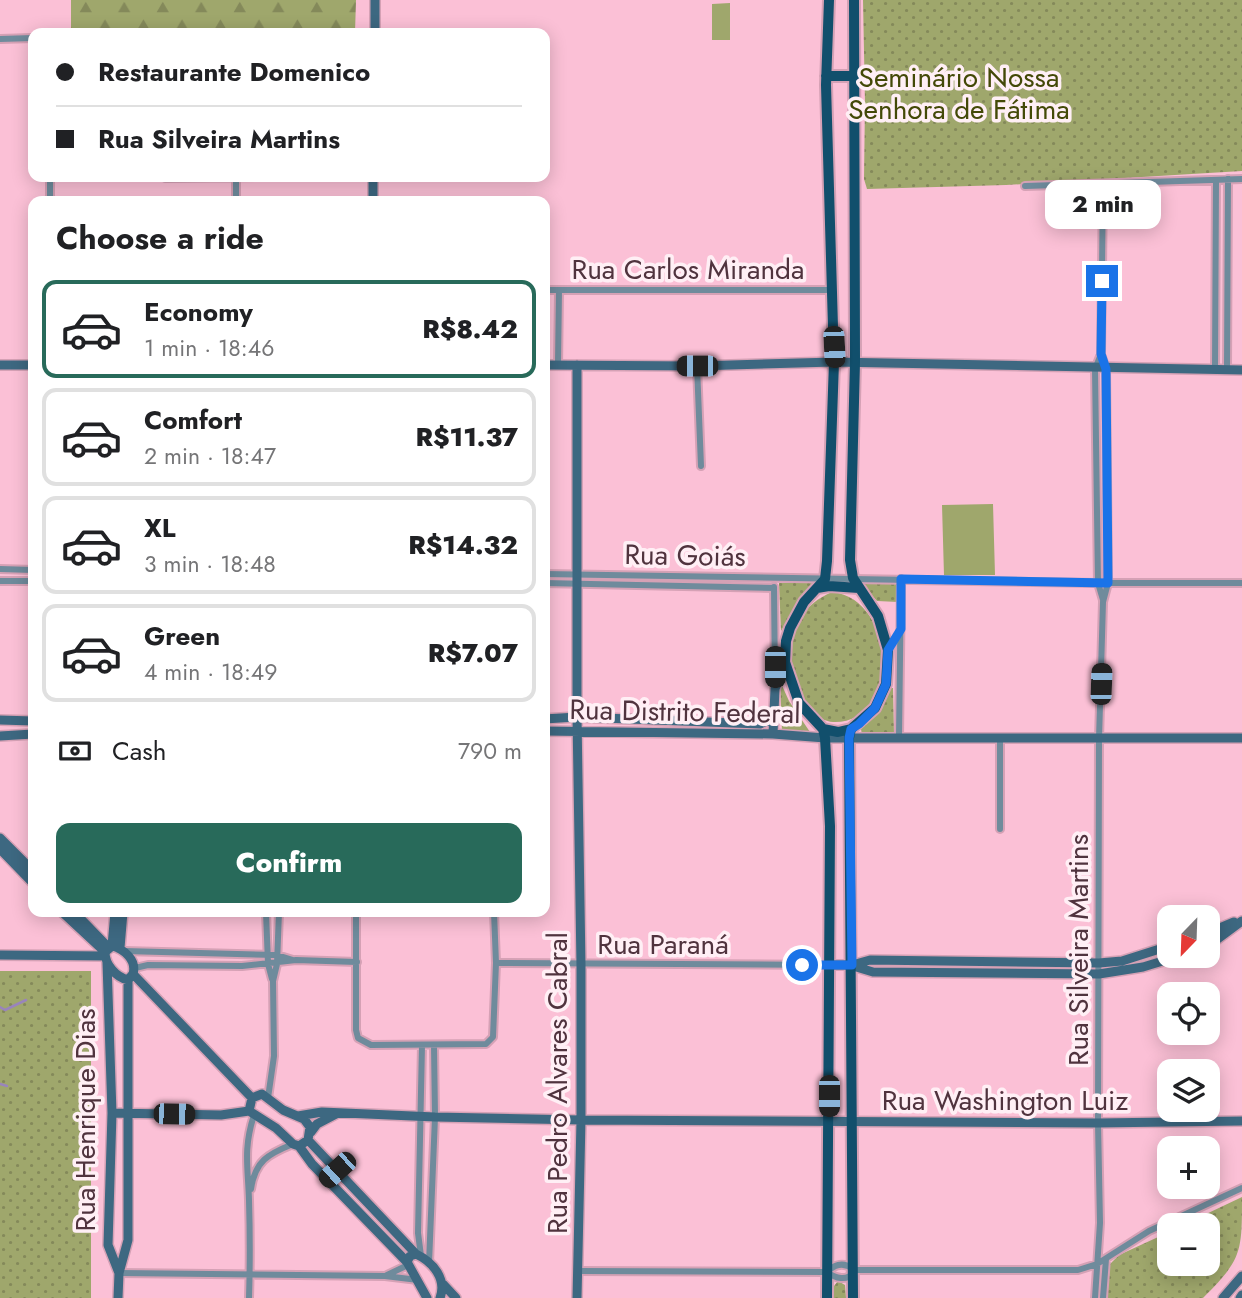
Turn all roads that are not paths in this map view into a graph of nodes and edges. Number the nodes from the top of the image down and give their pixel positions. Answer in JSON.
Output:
{"nodes":[{"id":1,"x":375,"y":0,"type":"edge"},
{"id":2,"x":828,"y":0,"type":"edge"},
{"id":3,"x":854,"y":0,"type":"edge"},
{"id":4,"x":375,"y":28,"type":"edge"},
{"id":5,"x":28,"y":38,"type":"edge"},
{"id":6,"x":0,"y":39,"type":"edge"},
{"id":7,"x":827,"y":76,"type":"junction"},
{"id":8,"x":855,"y":76,"type":"junction"},
{"id":9,"x":1228,"y":179,"type":"junction"},
{"id":10,"x":1242,"y":179,"type":"edge"},
{"id":11,"x":1216,"y":180,"type":"junction"},
{"id":12,"x":1103,"y":184,"type":"junction"},
{"id":13,"x":1025,"y":186,"type":"dead end"},
{"id":14,"x":550,"y":290,"type":"edge"},
{"id":15,"x":559,"y":290,"type":"junction"},
{"id":16,"x":832,"y":290,"type":"junction"},
{"id":17,"x":855,"y":290,"type":"junction"},
{"id":18,"x":835,"y":362,"type":"junction"},
{"id":19,"x":855,"y":362,"type":"junction"},
{"id":20,"x":0,"y":365,"type":"edge"},
{"id":21,"x":28,"y":365,"type":"edge"},
{"id":22,"x":550,"y":365,"type":"edge"},
{"id":23,"x":558,"y":365,"type":"junction"},
{"id":24,"x":576,"y":365,"type":"junction"},
{"id":25,"x":697,"y":366,"type":"junction"},
{"id":26,"x":1100,"y":369,"type":"junction"},
{"id":27,"x":1215,"y":369,"type":"junction"},
{"id":28,"x":1227,"y":369,"type":"junction"},
{"id":29,"x":1242,"y":370,"type":"edge"},
{"id":30,"x":701,"y":466,"type":"dead end"},
{"id":31,"x":1107,"y":497,"type":"junction"},
{"id":32,"x":1097,"y":498,"type":"junction"},
{"id":33,"x":0,"y":569,"type":"edge"},
{"id":34,"x":28,"y":570,"type":"edge"},
{"id":35,"x":550,"y":575,"type":"edge"},
{"id":36,"x":678,"y":576,"type":"junction"},
{"id":37,"x":577,"y":578,"type":"junction"},
{"id":38,"x":774,"y":578,"type":"junction"},
{"id":39,"x":901,"y":579,"type":"junction"},
{"id":40,"x":0,"y":581,"type":"edge"},
{"id":41,"x":28,"y":581,"type":"edge"},
{"id":42,"x":550,"y":582,"type":"edge"},
{"id":43,"x":821,"y":583,"type":"junction"},
{"id":44,"x":856,"y":583,"type":"junction"},
{"id":45,"x":1098,"y":583,"type":"junction"},
{"id":46,"x":1108,"y":583,"type":"junction"},
{"id":47,"x":1242,"y":583,"type":"edge"},
{"id":48,"x":678,"y":586,"type":"junction"},
{"id":49,"x":774,"y":589,"type":"junction"},
{"id":50,"x":1103,"y":602,"type":"junction"},
{"id":51,"x":775,"y":624,"type":"junction"},
{"id":52,"x":901,"y":629,"type":"junction"},
{"id":53,"x":888,"y":650,"type":"junction"},
{"id":54,"x":785,"y":657,"type":"junction"},
{"id":55,"x":887,"y":671,"type":"junction"},
{"id":56,"x":775,"y":688,"type":"junction"},
{"id":57,"x":899,"y":690,"type":"junction"},
{"id":58,"x":577,"y":717,"type":"junction"},
{"id":59,"x":550,"y":719,"type":"edge"},
{"id":60,"x":0,"y":720,"type":"edge"},
{"id":61,"x":28,"y":721,"type":"edge"},
{"id":62,"x":770,"y":721,"type":"junction"},
{"id":63,"x":550,"y":731,"type":"edge"},
{"id":64,"x":577,"y":731,"type":"junction"},
{"id":65,"x":824,"y":733,"type":"junction"},
{"id":66,"x":28,"y":734,"type":"edge"},
{"id":67,"x":773,"y":734,"type":"junction"},
{"id":68,"x":850,"y":734,"type":"junction"},
{"id":69,"x":0,"y":736,"type":"edge"},
{"id":70,"x":899,"y":737,"type":"junction"},
{"id":71,"x":1000,"y":738,"type":"junction"},
{"id":72,"x":1242,"y":738,"type":"edge"},
{"id":73,"x":1099,"y":739,"type":"junction"},
{"id":74,"x":849,"y":823,"type":"junction"},
{"id":75,"x":830,"y":826,"type":"junction"},
{"id":76,"x":1000,"y":829,"type":"dead end"},
{"id":77,"x":0,"y":838,"type":"edge"},
{"id":78,"x":0,"y":849,"type":"edge"},
{"id":79,"x":28,"y":866,"type":"edge"},
{"id":80,"x":28,"y":878,"type":"edge"},
{"id":81,"x":68,"y":917,"type":"edge"},
{"id":82,"x":79,"y":917,"type":"edge"},
{"id":83,"x":115,"y":917,"type":"edge"},
{"id":84,"x":122,"y":917,"type":"edge"},
{"id":85,"x":266,"y":917,"type":"edge"},
{"id":86,"x":279,"y":917,"type":"edge"},
{"id":87,"x":356,"y":917,"type":"edge"},
{"id":88,"x":494,"y":917,"type":"edge"},
{"id":89,"x":1242,"y":920,"type":"edge"},
{"id":90,"x":1220,"y":928,"type":"edge"},
{"id":91,"x":1220,"y":937,"type":"edge"},
{"id":92,"x":1157,"y":950,"type":"edge"},
{"id":93,"x":112,"y":952,"type":"junction"},
{"id":94,"x":0,"y":955,"type":"edge"},
{"id":95,"x":268,"y":955,"type":"junction"},
{"id":96,"x":277,"y":955,"type":"junction"},
{"id":97,"x":296,"y":960,"type":"junction"},
{"id":98,"x":357,"y":962,"type":"junction"},
{"id":99,"x":496,"y":962,"type":"junction"},
{"id":100,"x":1100,"y":963,"type":"junction"},
{"id":101,"x":1157,"y":963,"type":"edge"},
{"id":102,"x":268,"y":964,"type":"junction"},
{"id":103,"x":277,"y":964,"type":"junction"},
{"id":104,"x":581,"y":965,"type":"junction"},
{"id":105,"x":830,"y":965,"type":"junction"},
{"id":106,"x":852,"y":965,"type":"junction"},
{"id":107,"x":132,"y":974,"type":"junction"},
{"id":108,"x":1100,"y":974,"type":"junction"},
{"id":109,"x":273,"y":981,"type":"junction"},
{"id":110,"x":422,"y":1045,"type":"junction"},
{"id":111,"x":434,"y":1045,"type":"junction"},
{"id":112,"x":252,"y":1098,"type":"junction"},
{"id":113,"x":268,"y":1098,"type":"junction"},
{"id":114,"x":112,"y":1112,"type":"junction"},
{"id":115,"x":128,"y":1113,"type":"junction"},
{"id":116,"x":252,"y":1113,"type":"junction"},
{"id":117,"x":336,"y":1114,"type":"junction"},
{"id":118,"x":298,"y":1116,"type":"junction"},
{"id":119,"x":420,"y":1117,"type":"junction"},
{"id":120,"x":435,"y":1117,"type":"junction"},
{"id":121,"x":581,"y":1119,"type":"junction"},
{"id":122,"x":1242,"y":1121,"type":"edge"},
{"id":123,"x":829,"y":1122,"type":"junction"},
{"id":124,"x":851,"y":1122,"type":"junction"},
{"id":125,"x":1098,"y":1123,"type":"junction"},
{"id":126,"x":303,"y":1140,"type":"junction"},
{"id":127,"x":420,"y":1154,"type":"junction"},
{"id":128,"x":433,"y":1154,"type":"junction"},
{"id":129,"x":337,"y":1170,"type":"junction"},
{"id":130,"x":326,"y":1179,"type":"junction"},
{"id":131,"x":1242,"y":1188,"type":"edge"},
{"id":132,"x":249,"y":1197,"type":"junction"},
{"id":133,"x":419,"y":1255,"type":"junction"},
{"id":134,"x":1106,"y":1259,"type":"junction"},
{"id":135,"x":429,"y":1263,"type":"junction"},
{"id":136,"x":408,"y":1264,"type":"junction"},
{"id":137,"x":1097,"y":1264,"type":"junction"},
{"id":138,"x":855,"y":1270,"type":"junction"},
{"id":139,"x":578,"y":1271,"type":"junction"},
{"id":140,"x":827,"y":1272,"type":"junction"},
{"id":141,"x":119,"y":1273,"type":"junction"},
{"id":142,"x":250,"y":1274,"type":"junction"},
{"id":143,"x":385,"y":1276,"type":"junction"},
{"id":144,"x":1242,"y":1276,"type":"edge"},
{"id":145,"x":418,"y":1280,"type":"junction"},
{"id":146,"x":442,"y":1283,"type":"junction"},
{"id":147,"x":425,"y":1296,"type":"edge"},
{"id":148,"x":118,"y":1298,"type":"edge"},
{"id":149,"x":249,"y":1298,"type":"edge"},
{"id":150,"x":440,"y":1298,"type":"edge"},
{"id":151,"x":456,"y":1298,"type":"edge"},
{"id":152,"x":577,"y":1298,"type":"edge"},
{"id":153,"x":827,"y":1298,"type":"edge"},
{"id":154,"x":853,"y":1298,"type":"edge"},
{"id":155,"x":1095,"y":1298,"type":"edge"},
{"id":156,"x":1103,"y":1298,"type":"edge"},
{"id":157,"x":1223,"y":1298,"type":"edge"}],
"edges":[{"from":1,"to":4,"type":"street"},
{"from":2,"to":7,"type":"main road"},
{"from":3,"to":8,"type":"main road"},
{"from":5,"to":6,"type":"street"},
{"from":7,"to":8,"type":"main road"},
{"from":7,"to":16,"type":"main road"},
{"from":8,"to":17,"type":"main road"},
{"from":9,"to":10,"type":"street"},
{"from":9,"to":11,"type":"street"},
{"from":9,"to":28,"type":"street"},
{"from":11,"to":12,"type":"street"},
{"from":11,"to":27,"type":"street"},
{"from":12,"to":13,"type":"street"},
{"from":12,"to":26,"type":"street","name":"Rua Silveira Martins"},
{"from":14,"to":15,"type":"street","name":"Rua Carlos Miranda"},
{"from":15,"to":16,"type":"street","name":"Rua Carlos Miranda"},
{"from":15,"to":23,"type":"street"},
{"from":16,"to":17,"type":"main road"},
{"from":16,"to":18,"type":"main road"},
{"from":17,"to":19,"type":"main road"},
{"from":18,"to":19,"type":"street"},
{"from":18,"to":25,"type":"street"},
{"from":18,"to":43,"type":"main road"},
{"from":19,"to":26,"type":"street"},
{"from":19,"to":44,"type":"main road"},
{"from":20,"to":21,"type":"street"},
{"from":22,"to":23,"type":"street"},
{"from":23,"to":24,"type":"street"},
{"from":24,"to":25,"type":"street"},
{"from":24,"to":37,"type":"street","name":"Rua Pedro Alvares Cabral"},
{"from":25,"to":30,"type":"street"},
{"from":26,"to":27,"type":"street"},
{"from":26,"to":31,"type":"street","name":"Rua Silveira Martins"},
{"from":26,"to":32,"type":"street","name":"Rua Silveira Martins"},
{"from":27,"to":28,"type":"street"},
{"from":28,"to":29,"type":"street"},
{"from":31,"to":32,"type":"street"},
{"from":31,"to":46,"type":"street","name":"Rua Silveira Martins"},
{"from":32,"to":45,"type":"street","name":"Rua Silveira Martins"},
{"from":33,"to":34,"type":"street"},
{"from":35,"to":37,"type":"street","name":"Rua Goiás"},
{"from":36,"to":37,"type":"street","name":"Rua Goiás"},
{"from":36,"to":38,"type":"street","name":"Rua Goiás"},
{"from":36,"to":48,"type":"street"},
{"from":37,"to":42,"type":"street","name":"Rua Goiás"},
{"from":37,"to":48,"type":"street","name":"Rua Goiás"},
{"from":37,"to":58,"type":"street","name":"Rua Pedro Alvares Cabral"},
{"from":38,"to":43,"type":"street","name":"Rua Goiás"},
{"from":38,"to":49,"type":"street"},
{"from":39,"to":44,"type":"street"},
{"from":39,"to":45,"type":"street"},
{"from":39,"to":52,"type":"street"},
{"from":40,"to":41,"type":"street"},
{"from":43,"to":44,"type":"main road"},
{"from":43,"to":54,"type":"main road"},
{"from":44,"to":53,"type":"main road"},
{"from":45,"to":46,"type":"street"},
{"from":45,"to":50,"type":"street","name":"Rua Silveira Martins"},
{"from":46,"to":47,"type":"street"},
{"from":46,"to":50,"type":"street","name":"Rua Silveira Martins"},
{"from":48,"to":49,"type":"street","name":"Rua Goiás"},
{"from":49,"to":51,"type":"street"},
{"from":50,"to":73,"type":"street","name":"Rua Silveira Martins"},
{"from":51,"to":54,"type":"street"},
{"from":51,"to":56,"type":"street"},
{"from":52,"to":53,"type":"street"},
{"from":52,"to":57,"type":"street"},
{"from":53,"to":55,"type":"main road"},
{"from":54,"to":56,"type":"street"},
{"from":54,"to":65,"type":"main road"},
{"from":55,"to":57,"type":"street"},
{"from":55,"to":68,"type":"main road"},
{"from":56,"to":62,"type":"street"},
{"from":57,"to":70,"type":"street"},
{"from":58,"to":59,"type":"street","name":"Rua Distrito Federal"},
{"from":58,"to":62,"type":"street","name":"Rua Distrito Federal"},
{"from":58,"to":64,"type":"street","name":"Rua Pedro Alvares Cabral"},
{"from":60,"to":61,"type":"street"},
{"from":62,"to":67,"type":"street"},
{"from":63,"to":64,"type":"street","name":"Rua Distrito Federal"},
{"from":64,"to":67,"type":"street","name":"Rua Distrito Federal"},
{"from":64,"to":104,"type":"street","name":"Rua Pedro Alvares Cabral"},
{"from":65,"to":67,"type":"street","name":"Rua Distrito Federal"},
{"from":65,"to":68,"type":"main road"},
{"from":65,"to":75,"type":"main road"},
{"from":66,"to":69,"type":"street"},
{"from":68,"to":70,"type":"street"},
{"from":68,"to":74,"type":"main road"},
{"from":70,"to":71,"type":"street"},
{"from":71,"to":73,"type":"street"},
{"from":71,"to":76,"type":"street"},
{"from":72,"to":73,"type":"street"},
{"from":73,"to":100,"type":"street","name":"Rua Silveira Martins"},
{"from":74,"to":75,"type":"main road"},
{"from":74,"to":106,"type":"main road"},
{"from":75,"to":105,"type":"main road"},
{"from":77,"to":79,"type":"street"},
{"from":78,"to":80,"type":"street"},
{"from":81,"to":93,"type":"street"},
{"from":82,"to":93,"type":"street"},
{"from":83,"to":93,"type":"street","name":"Rua Henrique Dias"},
{"from":84,"to":93,"type":"street","name":"Rua Henrique Dias"},
{"from":85,"to":95,"type":"street"},
{"from":86,"to":96,"type":"street"},
{"from":87,"to":98,"type":"street"},
{"from":88,"to":99,"type":"street"},
{"from":89,"to":90,"type":"street"},
{"from":89,"to":91,"type":"street"},
{"from":92,"to":100,"type":"street"},
{"from":93,"to":94,"type":"street"},
{"from":93,"to":95,"type":"street"},
{"from":93,"to":107,"type":"street"},
{"from":93,"to":107,"type":"street"},
{"from":93,"to":114,"type":"street","name":"Rua Henrique Dias"},
{"from":95,"to":96,"type":"street"},
{"from":95,"to":102,"type":"street"},
{"from":96,"to":97,"type":"street"},
{"from":96,"to":103,"type":"street"},
{"from":97,"to":98,"type":"street"},
{"from":97,"to":103,"type":"street"},
{"from":98,"to":110,"type":"street"},
{"from":99,"to":104,"type":"street","name":"Rua Paraná"},
{"from":99,"to":111,"type":"street"},
{"from":100,"to":106,"type":"street"},
{"from":100,"to":108,"type":"street","name":"Rua Silveira Martins"},
{"from":101,"to":108,"type":"street"},
{"from":102,"to":103,"type":"street"},
{"from":102,"to":107,"type":"street"},
{"from":102,"to":109,"type":"street"},
{"from":103,"to":109,"type":"street"},
{"from":104,"to":105,"type":"street","name":"Rua Paraná"},
{"from":104,"to":121,"type":"street","name":"Rua Pedro Alvares Cabral"},
{"from":105,"to":106,"type":"street"},
{"from":105,"to":123,"type":"main road"},
{"from":106,"to":108,"type":"street"},
{"from":106,"to":124,"type":"main road"},
{"from":107,"to":112,"type":"street"},
{"from":107,"to":115,"type":"street","name":"Rua Henrique Dias"},
{"from":108,"to":125,"type":"street","name":"Rua Silveira Martins"},
{"from":109,"to":113,"type":"street"},
{"from":110,"to":111,"type":"street"},
{"from":110,"to":119,"type":"street"},
{"from":111,"to":120,"type":"street"},
{"from":112,"to":113,"type":"street"},
{"from":112,"to":116,"type":"street"},
{"from":113,"to":118,"type":"street"},
{"from":114,"to":115,"type":"street"},
{"from":114,"to":141,"type":"street","name":"Rua Henrique Dias"},
{"from":115,"to":116,"type":"street"},
{"from":115,"to":141,"type":"street","name":"Rua Henrique Dias"},
{"from":116,"to":126,"type":"street"},
{"from":116,"to":132,"type":"street"},
{"from":117,"to":118,"type":"street","name":"Rua Washington Luiz"},
{"from":117,"to":119,"type":"street","name":"Rua Washington Luiz"},
{"from":117,"to":126,"type":"street"},
{"from":118,"to":126,"type":"street"},
{"from":119,"to":120,"type":"street","name":"Rua Washington Luiz"},
{"from":119,"to":127,"type":"street"},
{"from":120,"to":121,"type":"street","name":"Rua Washington Luiz"},
{"from":120,"to":128,"type":"street"},
{"from":121,"to":123,"type":"street","name":"Rua Washington Luiz"},
{"from":121,"to":139,"type":"street","name":"Rua Pedro Alvares Cabral"},
{"from":122,"to":125,"type":"street","name":"Rua Washington Luiz"},
{"from":123,"to":124,"type":"street","name":"Rua Washington Luiz"},
{"from":123,"to":140,"type":"main road"},
{"from":124,"to":125,"type":"street","name":"Rua Washington Luiz"},
{"from":124,"to":138,"type":"main road"},
{"from":125,"to":137,"type":"street","name":"Rua Silveira Martins"},
{"from":126,"to":129,"type":"street"},
{"from":126,"to":130,"type":"street"},
{"from":126,"to":132,"type":"street"},
{"from":127,"to":128,"type":"street"},
{"from":127,"to":133,"type":"street"},
{"from":128,"to":135,"type":"street"},
{"from":129,"to":130,"type":"street"},
{"from":129,"to":133,"type":"street"},
{"from":130,"to":136,"type":"street"},
{"from":131,"to":134,"type":"street"},
{"from":132,"to":142,"type":"street"},
{"from":133,"to":135,"type":"street"},
{"from":133,"to":136,"type":"street"},
{"from":134,"to":137,"type":"street"},
{"from":134,"to":156,"type":"street"},
{"from":135,"to":146,"type":"street"},
{"from":136,"to":143,"type":"street"},
{"from":136,"to":145,"type":"street"},
{"from":137,"to":138,"type":"street"},
{"from":137,"to":155,"type":"street","name":"Rua Silveira Martins"},
{"from":138,"to":140,"type":"street"},
{"from":138,"to":140,"type":"street"},
{"from":138,"to":154,"type":"main road"},
{"from":139,"to":140,"type":"street"},
{"from":139,"to":152,"type":"street","name":"Rua Pedro Alvares Cabral"},
{"from":140,"to":153,"type":"main road"},
{"from":141,"to":142,"type":"street"},
{"from":141,"to":148,"type":"street","name":"Rua Henrique Dias"},
{"from":142,"to":143,"type":"street"},
{"from":142,"to":149,"type":"street"},
{"from":143,"to":145,"type":"street"},
{"from":144,"to":157,"type":"street"},
{"from":145,"to":147,"type":"street"},
{"from":146,"to":150,"type":"street"},
{"from":146,"to":151,"type":"street"}]}
